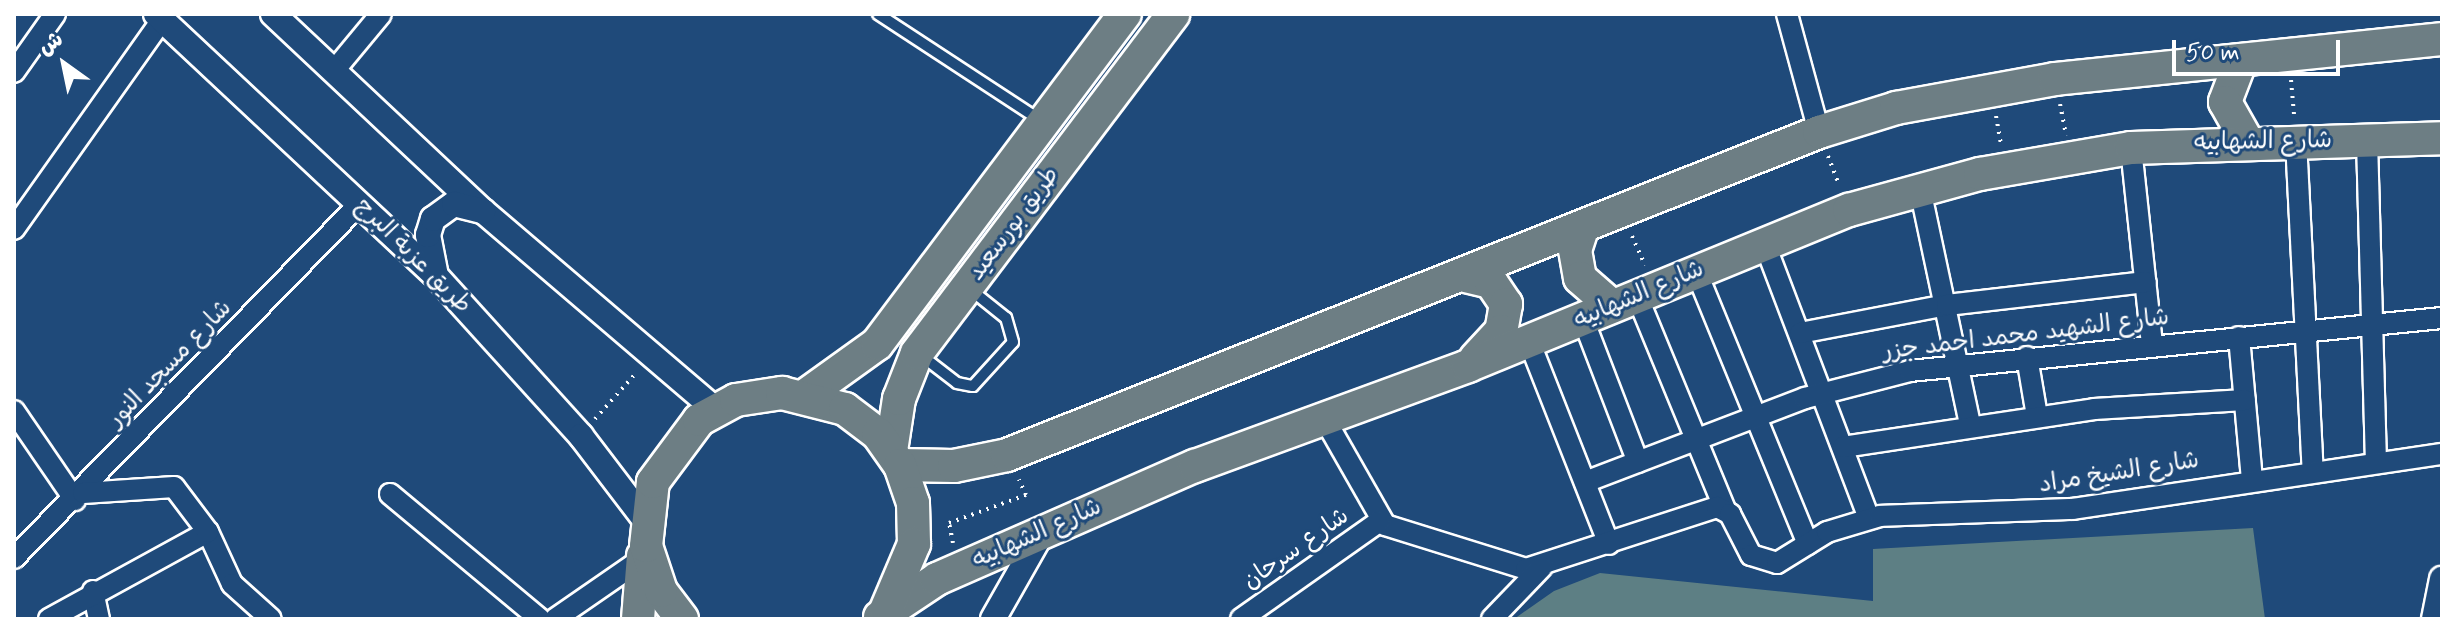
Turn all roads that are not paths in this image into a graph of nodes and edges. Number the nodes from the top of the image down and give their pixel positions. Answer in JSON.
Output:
{"nodes":[{"id":1,"x":55,"y":14,"type":"edge"},
{"id":2,"x":273,"y":14,"type":"edge"},
{"id":3,"x":381,"y":14,"type":"edge"},
{"id":4,"x":878,"y":14,"type":"edge"},
{"id":5,"x":1125,"y":14,"type":"edge"},
{"id":6,"x":1173,"y":14,"type":"edge"},
{"id":7,"x":1787,"y":14,"type":"edge"},
{"id":8,"x":159,"y":17,"type":"edge"},
{"id":9,"x":2442,"y":39,"type":"edge"},
{"id":10,"x":2241,"y":60,"type":"junction"},
{"id":11,"x":14,"y":72,"type":"edge"},
{"id":12,"x":333,"y":72,"type":"junction"},
{"id":13,"x":1045,"y":123,"type":"junction"},
{"id":14,"x":1819,"y":132,"type":"junction"},
{"id":15,"x":2442,"y":138,"type":"edge"},
{"id":16,"x":2247,"y":141,"type":"junction"},
{"id":17,"x":2296,"y":141,"type":"junction"},
{"id":18,"x":2367,"y":141,"type":"junction"},
{"id":19,"x":2131,"y":148,"type":"junction"},
{"id":20,"x":1920,"y":189,"type":"junction"},
{"id":21,"x":361,"y":203,"type":"junction"},
{"id":22,"x":483,"y":211,"type":"junction"},
{"id":23,"x":14,"y":229,"type":"edge"},
{"id":24,"x":1582,"y":229,"type":"junction"},
{"id":25,"x":1764,"y":242,"type":"junction"},
{"id":26,"x":1696,"y":271,"type":"junction"},
{"id":27,"x":436,"y":276,"type":"junction"},
{"id":28,"x":1465,"y":276,"type":"junction"},
{"id":29,"x":2146,"y":282,"type":"junction"},
{"id":30,"x":967,"y":287,"type":"junction"},
{"id":31,"x":1635,"y":297,"type":"junction"},
{"id":32,"x":1947,"y":305,"type":"junction"},
{"id":33,"x":2442,"y":318,"type":"edge"},
{"id":34,"x":1583,"y":319,"type":"junction"},
{"id":35,"x":2369,"y":325,"type":"junction"},
{"id":36,"x":2302,"y":331,"type":"junction"},
{"id":37,"x":1800,"y":333,"type":"junction"},
{"id":38,"x":2239,"y":337,"type":"junction"},
{"id":39,"x":1529,"y":341,"type":"junction"},
{"id":40,"x":2152,"y":346,"type":"junction"},
{"id":41,"x":917,"y":353,"type":"junction"},
{"id":42,"x":2027,"y":357,"type":"junction"},
{"id":43,"x":1959,"y":364,"type":"junction"},
{"id":44,"x":1468,"y":366,"type":"junction"},
{"id":45,"x":1823,"y":393,"type":"junction"},
{"id":46,"x":806,"y":395,"type":"junction"},
{"id":47,"x":2245,"y":400,"type":"junction"},
{"id":48,"x":715,"y":409,"type":"junction"},
{"id":49,"x":15,"y":416,"type":"edge"},
{"id":50,"x":2037,"y":416,"type":"junction"},
{"id":51,"x":1756,"y":417,"type":"junction"},
{"id":52,"x":1324,"y":418,"type":"junction"},
{"id":53,"x":1970,"y":425,"type":"junction"},
{"id":54,"x":1697,"y":439,"type":"junction"},
{"id":55,"x":1843,"y":447,"type":"junction"},
{"id":56,"x":2442,"y":454,"type":"edge"},
{"id":57,"x":895,"y":458,"type":"junction"},
{"id":58,"x":1638,"y":462,"type":"junction"},
{"id":59,"x":2376,"y":462,"type":"junction"},
{"id":60,"x":2313,"y":471,"type":"junction"},
{"id":61,"x":2252,"y":479,"type":"junction"},
{"id":62,"x":1585,"y":482,"type":"junction"},
{"id":63,"x":390,"y":494,"type":"dead end"},
{"id":64,"x":79,"y":496,"type":"junction"},
{"id":65,"x":1725,"y":509,"type":"junction"},
{"id":66,"x":1869,"y":518,"type":"junction"},
{"id":67,"x":1380,"y":521,"type":"junction"},
{"id":68,"x":1043,"y":531,"type":"junction"},
{"id":69,"x":208,"y":532,"type":"junction"},
{"id":70,"x":645,"y":542,"type":"junction"},
{"id":71,"x":1609,"y":544,"type":"junction"},
{"id":72,"x":1808,"y":544,"type":"junction"},
{"id":73,"x":14,"y":558,"type":"edge"},
{"id":74,"x":1542,"y":567,"type":"junction"},
{"id":75,"x":2442,"y":579,"type":"edge"},
{"id":76,"x":93,"y":591,"type":"junction"},
{"id":77,"x":879,"y":618,"type":"edge"},
{"id":78,"x":49,"y":619,"type":"edge"},
{"id":79,"x":99,"y":619,"type":"edge"},
{"id":80,"x":271,"y":619,"type":"edge"},
{"id":81,"x":540,"y":619,"type":"edge"},
{"id":82,"x":555,"y":619,"type":"edge"},
{"id":83,"x":638,"y":619,"type":"edge"},
{"id":84,"x":682,"y":619,"type":"edge"},
{"id":85,"x":993,"y":619,"type":"edge"},
{"id":86,"x":1241,"y":619,"type":"edge"},
{"id":87,"x":1492,"y":619,"type":"edge"},
{"id":88,"x":2434,"y":619,"type":"edge"}],
"edges":[{"from":1,"to":11,"type":"street"},
{"from":2,"to":12,"type":"street"},
{"from":3,"to":12,"type":"street"},
{"from":4,"to":13,"type":"lane"},
{"from":5,"to":13,"type":"highway","name":"طريق بورسعيد"},
{"from":6,"to":30,"type":"highway","name":"طريق بورسعيد"},
{"from":7,"to":14,"type":"street"},
{"from":8,"to":21,"type":"street","name":"طريق عزبة البرج"},
{"from":8,"to":23,"type":"street"},
{"from":9,"to":10,"type":"highway"},
{"from":10,"to":14,"type":"highway"},
{"from":10,"to":16,"type":"highway"},
{"from":12,"to":22,"type":"street"},
{"from":13,"to":46,"type":"highway","name":"طريق بورسعيد"},
{"from":14,"to":24,"type":"highway"},
{"from":15,"to":18,"type":"highway","name":"شارع الشهابيه"},
{"from":16,"to":17,"type":"highway","name":"شارع الشهابيه"},
{"from":16,"to":19,"type":"highway","name":"شارع الشهابيه"},
{"from":17,"to":18,"type":"highway","name":"شارع الشهابيه"},
{"from":17,"to":36,"type":"street"},
{"from":18,"to":35,"type":"street"},
{"from":19,"to":20,"type":"highway","name":"شارع الشهابيه"},
{"from":19,"to":29,"type":"street"},
{"from":20,"to":25,"type":"highway","name":"شارع الشهابيه"},
{"from":20,"to":32,"type":"street"},
{"from":21,"to":27,"type":"street","name":"طريق عزبة البرج"},
{"from":21,"to":64,"type":"street","name":"شارع مسجد النور"},
{"from":22,"to":27,"type":"street"},
{"from":22,"to":48,"type":"street"},
{"from":24,"to":28,"type":"highway"},
{"from":24,"to":31,"type":"highway"},
{"from":25,"to":26,"type":"highway","name":"شارع الشهابيه"},
{"from":25,"to":37,"type":"street"},
{"from":26,"to":31,"type":"highway","name":"شارع الشهابيه"},
{"from":26,"to":51,"type":"street"},
{"from":27,"to":70,"type":"street","name":"طريق عزبة البرج"},
{"from":28,"to":44,"type":"highway"},
{"from":28,"to":57,"type":"highway"},
{"from":29,"to":32,"type":"street"},
{"from":29,"to":40,"type":"street"},
{"from":30,"to":41,"type":"highway","name":"طريق بورسعيد"},
{"from":30,"to":41,"type":"lane"},
{"from":31,"to":34,"type":"highway","name":"شارع الشهابيه"},
{"from":31,"to":54,"type":"street","name":"شارع الشيخ مراد"},
{"from":32,"to":37,"type":"street"},
{"from":32,"to":43,"type":"street"},
{"from":33,"to":35,"type":"street","name":"شارع الشهيد محمد احمد جزر"},
{"from":34,"to":39,"type":"highway","name":"شارع الشهابيه"},
{"from":34,"to":58,"type":"street"},
{"from":35,"to":36,"type":"street","name":"شارع الشهيد محمد احمد جزر"},
{"from":35,"to":59,"type":"street"},
{"from":36,"to":38,"type":"street","name":"شارع الشهيد محمد احمد جزر"},
{"from":36,"to":60,"type":"street"},
{"from":37,"to":45,"type":"street"},
{"from":38,"to":40,"type":"street","name":"شارع الشهيد محمد احمد جزر"},
{"from":38,"to":47,"type":"street"},
{"from":39,"to":44,"type":"highway","name":"شارع الشهابيه"},
{"from":39,"to":62,"type":"street"},
{"from":40,"to":42,"type":"street","name":"شارع الشهيد محمد احمد جزر"},
{"from":41,"to":57,"type":"highway","name":"طريق بورسعيد"},
{"from":42,"to":43,"type":"street","name":"شارع الشهيد محمد احمد جزر"},
{"from":42,"to":50,"type":"street"},
{"from":43,"to":45,"type":"street","name":"شارع الشهيد محمد احمد جزر"},
{"from":43,"to":53,"type":"street"},
{"from":44,"to":52,"type":"highway","name":"شارع الشهابيه"},
{"from":45,"to":51,"type":"street","name":"شارع الشهيد محمد احمد جزر"},
{"from":45,"to":55,"type":"street"},
{"from":46,"to":48,"type":"highway"},
{"from":46,"to":57,"type":"highway"},
{"from":47,"to":50,"type":"street"},
{"from":47,"to":61,"type":"street"},
{"from":48,"to":70,"type":"highway"},
{"from":49,"to":64,"type":"street"},
{"from":50,"to":53,"type":"street"},
{"from":51,"to":54,"type":"street","name":"شارع الشهيد محمد احمد جزر"},
{"from":51,"to":72,"type":"street"},
{"from":52,"to":67,"type":"street"},
{"from":52,"to":68,"type":"highway","name":"شارع الشهابيه"},
{"from":53,"to":55,"type":"street"},
{"from":54,"to":58,"type":"street","name":"شارع الشهيد محمد احمد جزر"},
{"from":54,"to":65,"type":"street","name":"شارع الشيخ مراد"},
{"from":55,"to":66,"type":"street"},
{"from":56,"to":59,"type":"street","name":"شارع الشيخ مراد"},
{"from":57,"to":77,"type":"highway"},
{"from":58,"to":62,"type":"street","name":"شارع الشهيد محمد احمد جزر"},
{"from":59,"to":60,"type":"street","name":"شارع الشيخ مراد"},
{"from":60,"to":61,"type":"street","name":"شارع الشيخ مراد"},
{"from":61,"to":66,"type":"street","name":"شارع الشيخ مراد"},
{"from":62,"to":71,"type":"street"},
{"from":63,"to":81,"type":"street"},
{"from":64,"to":69,"type":"street"},
{"from":64,"to":73,"type":"street","name":"شارع مسجد النور"},
{"from":65,"to":71,"type":"street"},
{"from":65,"to":72,"type":"street","name":"شارع الشيخ مراد"},
{"from":66,"to":72,"type":"street","name":"شارع الشيخ مراد"},
{"from":67,"to":74,"type":"street"},
{"from":67,"to":86,"type":"street","name":"شارع سرحان"},
{"from":68,"to":77,"type":"highway","name":"شارع الشهابيه"},
{"from":68,"to":85,"type":"street"},
{"from":69,"to":76,"type":"street"},
{"from":69,"to":80,"type":"street"},
{"from":70,"to":82,"type":"street"},
{"from":70,"to":83,"type":"highway"},
{"from":70,"to":84,"type":"highway"},
{"from":71,"to":74,"type":"street"},
{"from":74,"to":87,"type":"street"},
{"from":75,"to":88,"type":"street"},
{"from":76,"to":78,"type":"street"},
{"from":76,"to":79,"type":"street"}]}
